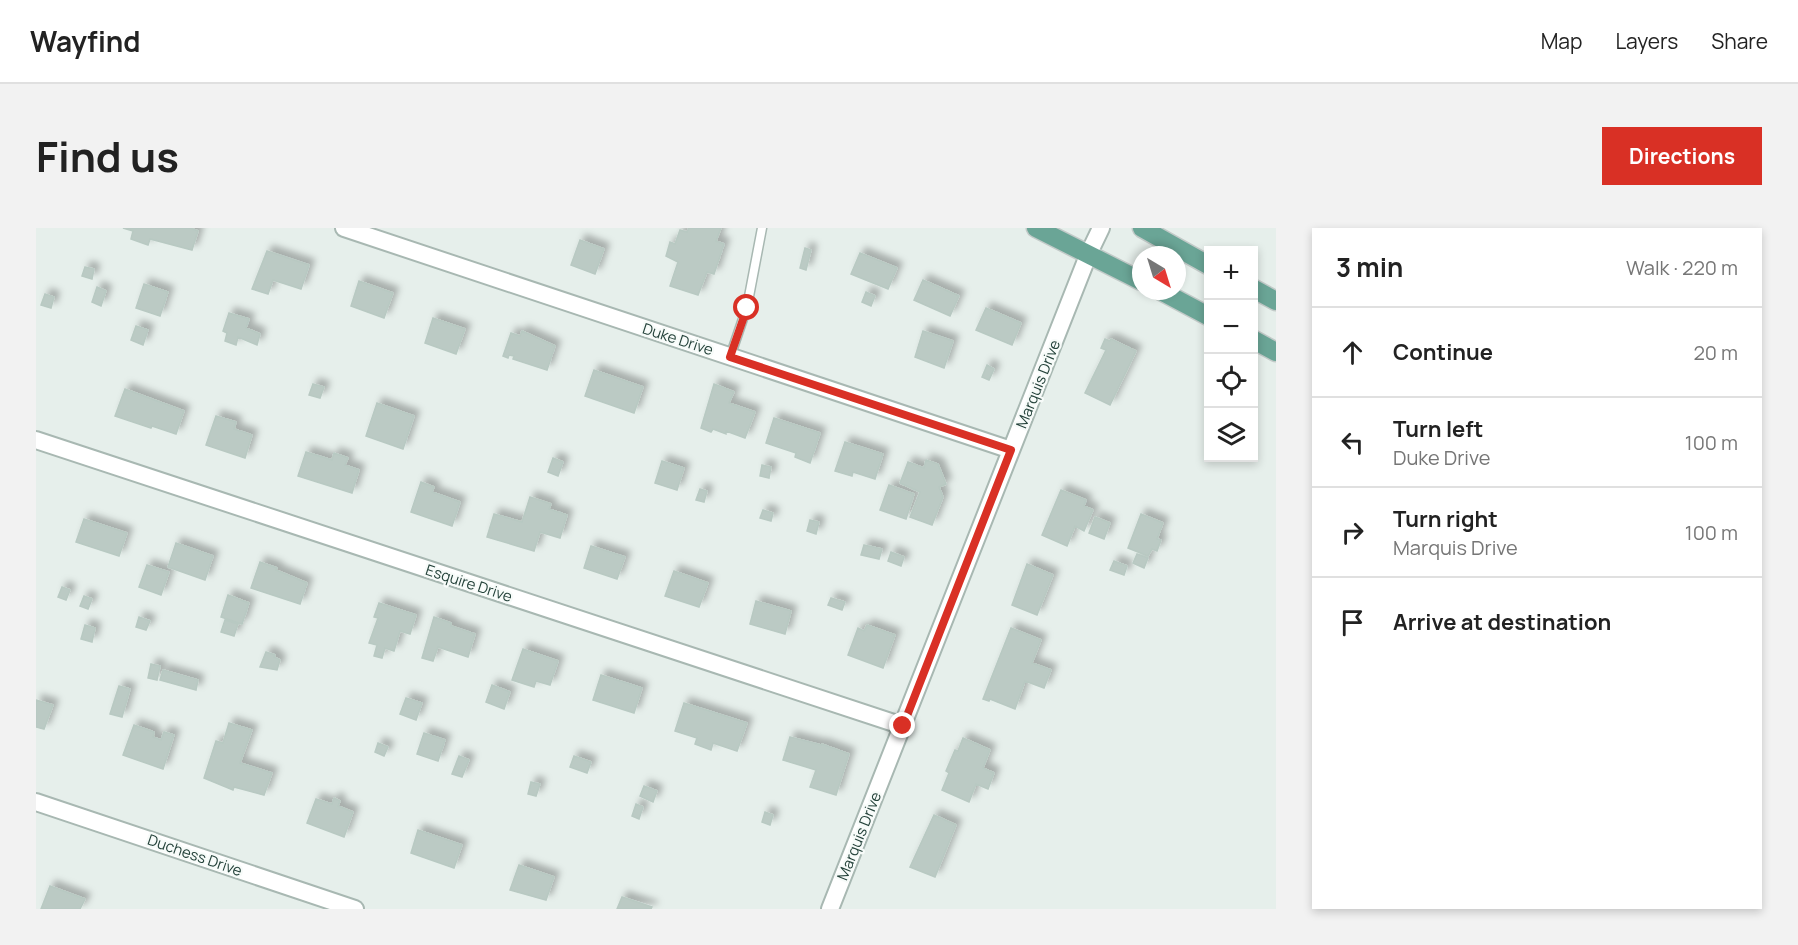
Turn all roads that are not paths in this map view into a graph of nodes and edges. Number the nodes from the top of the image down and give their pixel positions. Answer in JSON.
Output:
{"nodes":[{"id":1,"x":344,"y":228,"type":"edge"},
{"id":2,"x":762,"y":228,"type":"edge"},
{"id":3,"x":1036,"y":228,"type":"edge"},
{"id":4,"x":1101,"y":228,"type":"edge"},
{"id":5,"x":1142,"y":228,"type":"edge"},
{"id":6,"x":1089,"y":253,"type":"junction"},
{"id":7,"x":1204,"y":261,"type":"edge"},
{"id":8,"x":1132,"y":275,"type":"edge"},
{"id":9,"x":1258,"y":291,"type":"edge"},
{"id":10,"x":1178,"y":300,"type":"edge"},
{"id":11,"x":1276,"y":301,"type":"edge"},
{"id":12,"x":1204,"y":313,"type":"edge"},
{"id":13,"x":1258,"y":342,"type":"edge"},
{"id":14,"x":1276,"y":352,"type":"edge"},
{"id":15,"x":730,"y":357,"type":"junction"},
{"id":16,"x":36,"y":440,"type":"edge"},
{"id":17,"x":1011,"y":450,"type":"junction"},
{"id":18,"x":903,"y":726,"type":"junction"},
{"id":19,"x":36,"y":802,"type":"edge"},
{"id":20,"x":355,"y":909,"type":"edge"},
{"id":21,"x":830,"y":909,"type":"edge"}],
"edges":[{"from":1,"to":15,"type":"street","name":"Duke Drive"},
{"from":2,"to":15,"type":"lane"},
{"from":3,"to":6,"type":"main road"},
{"from":4,"to":6,"type":"street","name":"Marquis Drive"},
{"from":5,"to":7,"type":"main road"},
{"from":6,"to":8,"type":"main road"},
{"from":6,"to":17,"type":"street","name":"Marquis Drive"},
{"from":9,"to":11,"type":"main road"},
{"from":10,"to":12,"type":"main road"},
{"from":13,"to":14,"type":"main road"},
{"from":15,"to":17,"type":"street","name":"Duke Drive"},
{"from":16,"to":18,"type":"street","name":"Esquire Drive"},
{"from":17,"to":18,"type":"street","name":"Marquis Drive"},
{"from":18,"to":21,"type":"street","name":"Marquis Drive"},
{"from":19,"to":20,"type":"street","name":"Duchess Drive"}]}
